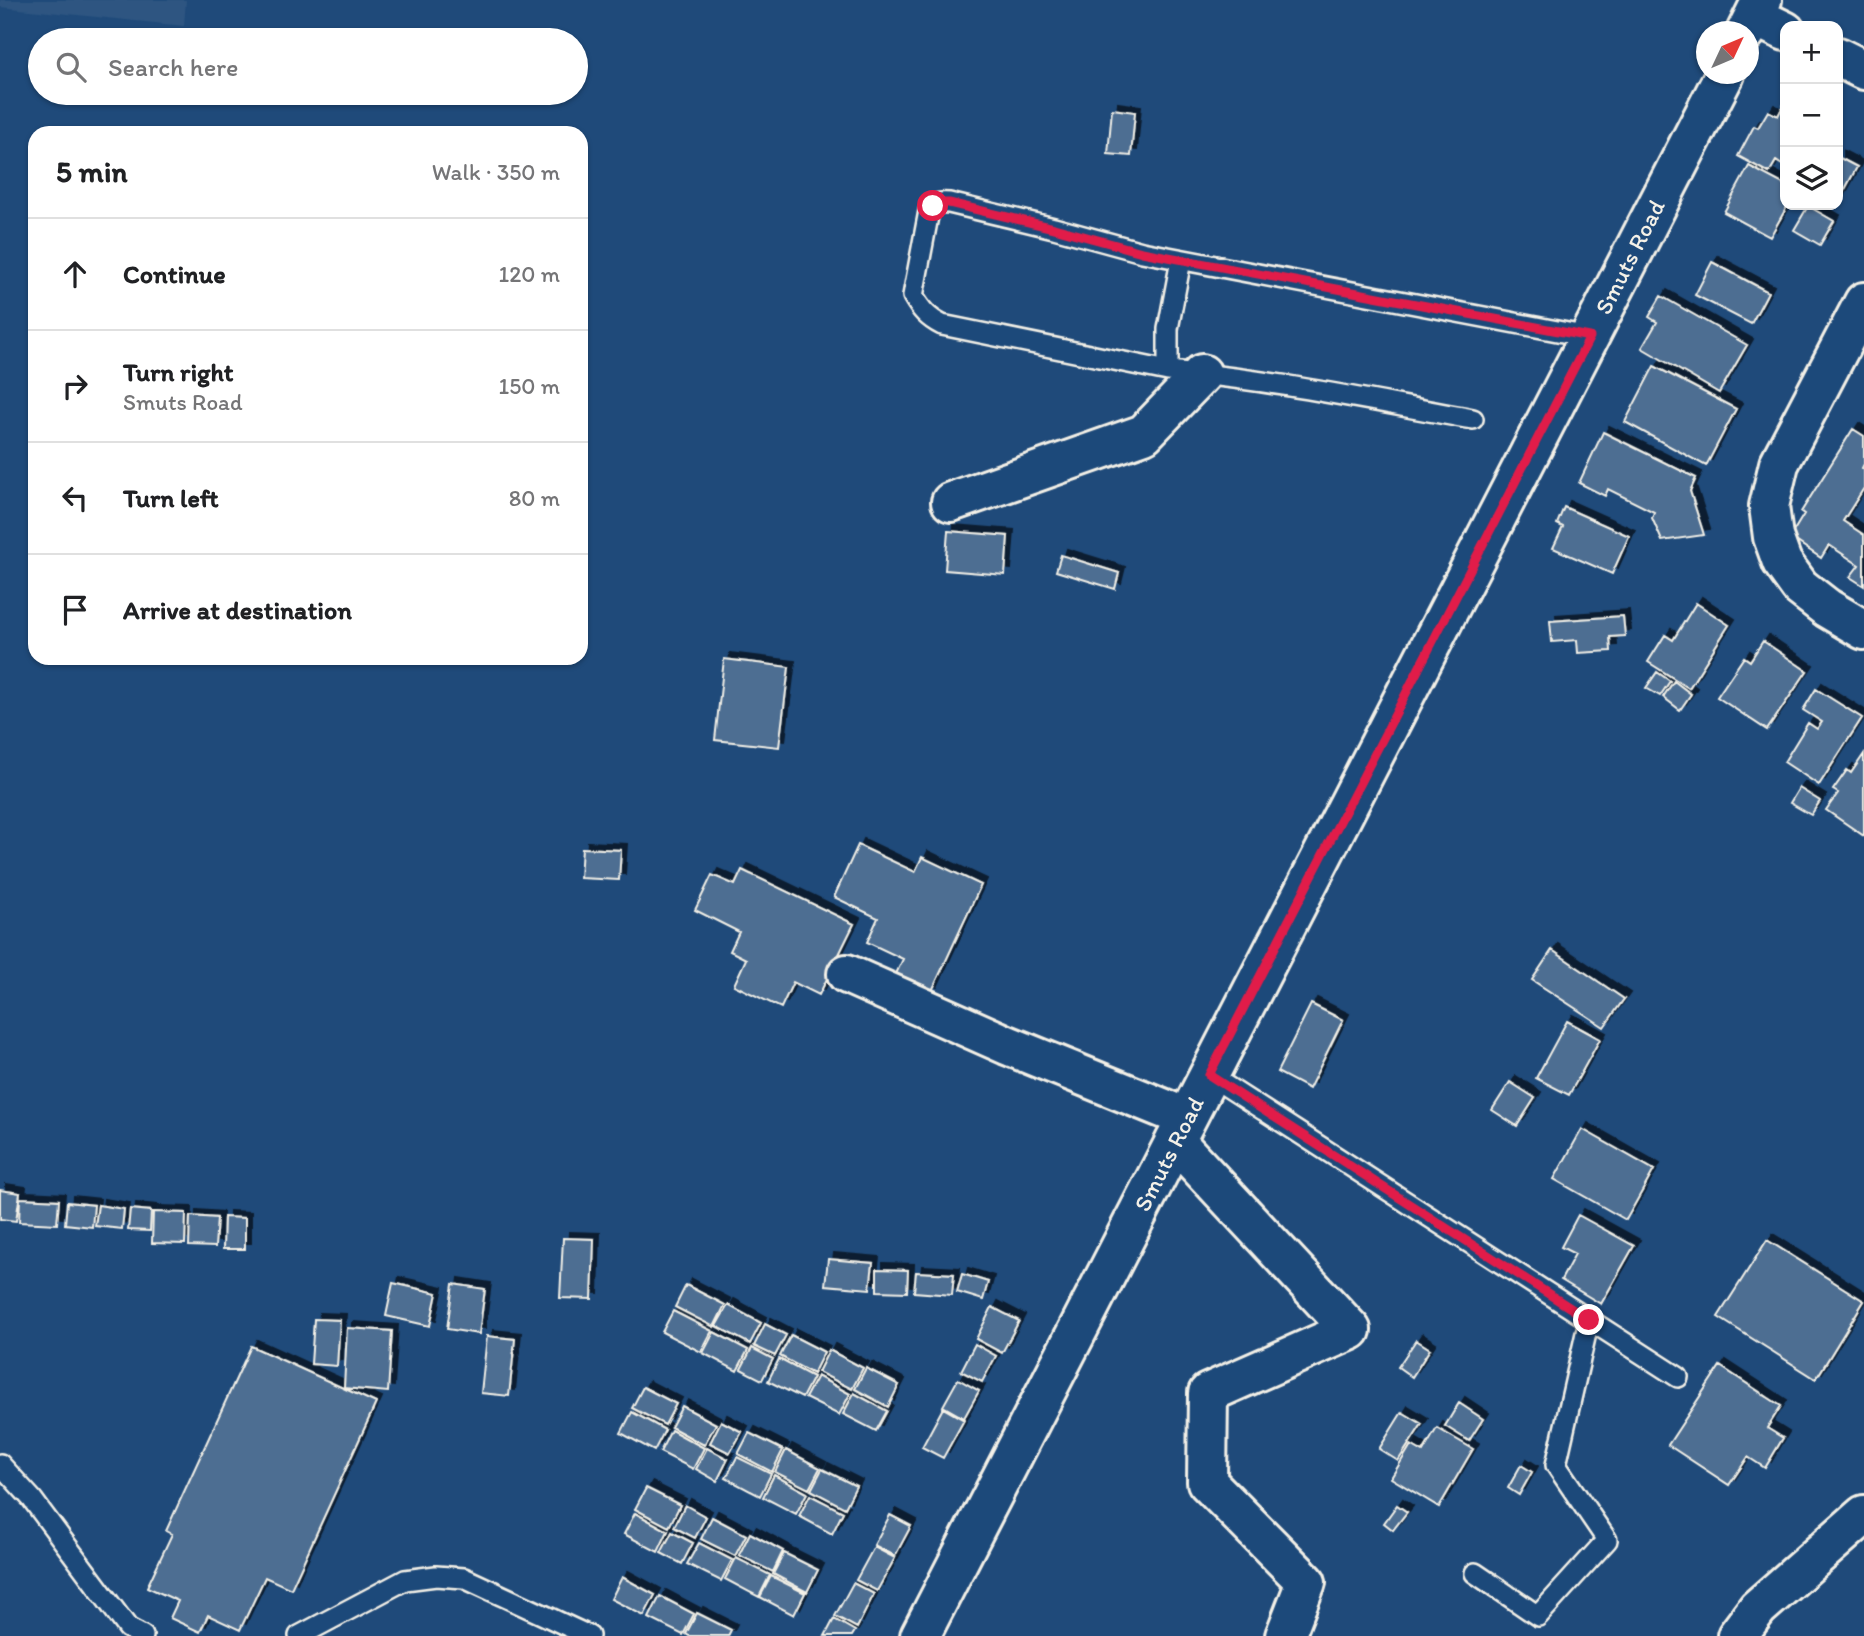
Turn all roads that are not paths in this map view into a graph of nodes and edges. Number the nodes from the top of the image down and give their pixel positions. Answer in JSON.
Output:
{"nodes":[{"id":1,"x":1843,"y":60,"type":"edge"},
{"id":2,"x":1864,"y":70,"type":"edge"},
{"id":3,"x":1720,"y":84,"type":"edge"},
{"id":4,"x":1181,"y":260,"type":"junction"},
{"id":5,"x":1864,"y":302,"type":"edge"},
{"id":6,"x":1590,"y":337,"type":"junction"},
{"id":7,"x":1185,"y":372,"type":"junction"},
{"id":8,"x":1473,"y":419,"type":"dead end"},
{"id":9,"x":951,"y":502,"type":"dead end"},
{"id":10,"x":1864,"y":630,"type":"edge"},
{"id":11,"x":847,"y":974,"type":"dead end"},
{"id":12,"x":1209,"y":1075,"type":"junction"},
{"id":13,"x":1181,"y":1130,"type":"junction"},
{"id":14,"x":1589,"y":1320,"type":"junction"},
{"id":15,"x":1678,"y":1377,"type":"dead end"},
{"id":16,"x":0,"y":1464,"type":"edge"},
{"id":17,"x":1864,"y":1514,"type":"edge"},
{"id":18,"x":1475,"y":1573,"type":"dead end"},
{"id":19,"x":143,"y":1636,"type":"edge"},
{"id":20,"x":299,"y":1636,"type":"edge"},
{"id":21,"x":589,"y":1636,"type":"edge"},
{"id":22,"x":920,"y":1636,"type":"edge"},
{"id":23,"x":1285,"y":1636,"type":"edge"},
{"id":24,"x":1737,"y":1636,"type":"edge"}],
"edges":[{"from":1,"to":2,"type":"street"},
{"from":3,"to":6,"type":"street","name":"Smuts Road"},
{"from":4,"to":6,"type":"lane"},
{"from":4,"to":7,"type":"lane"},
{"from":4,"to":7,"type":"lane"},
{"from":5,"to":10,"type":"street"},
{"from":6,"to":12,"type":"street","name":"Smuts Road"},
{"from":7,"to":8,"type":"lane"},
{"from":7,"to":9,"type":"street"},
{"from":11,"to":13,"type":"street"},
{"from":12,"to":13,"type":"street","name":"Smuts Road"},
{"from":12,"to":14,"type":"lane"},
{"from":13,"to":22,"type":"street","name":"Smuts Road"},
{"from":13,"to":23,"type":"street"},
{"from":14,"to":15,"type":"lane"},
{"from":14,"to":18,"type":"lane"},
{"from":16,"to":19,"type":"lane"},
{"from":17,"to":24,"type":"street"},
{"from":20,"to":21,"type":"lane"}]}
